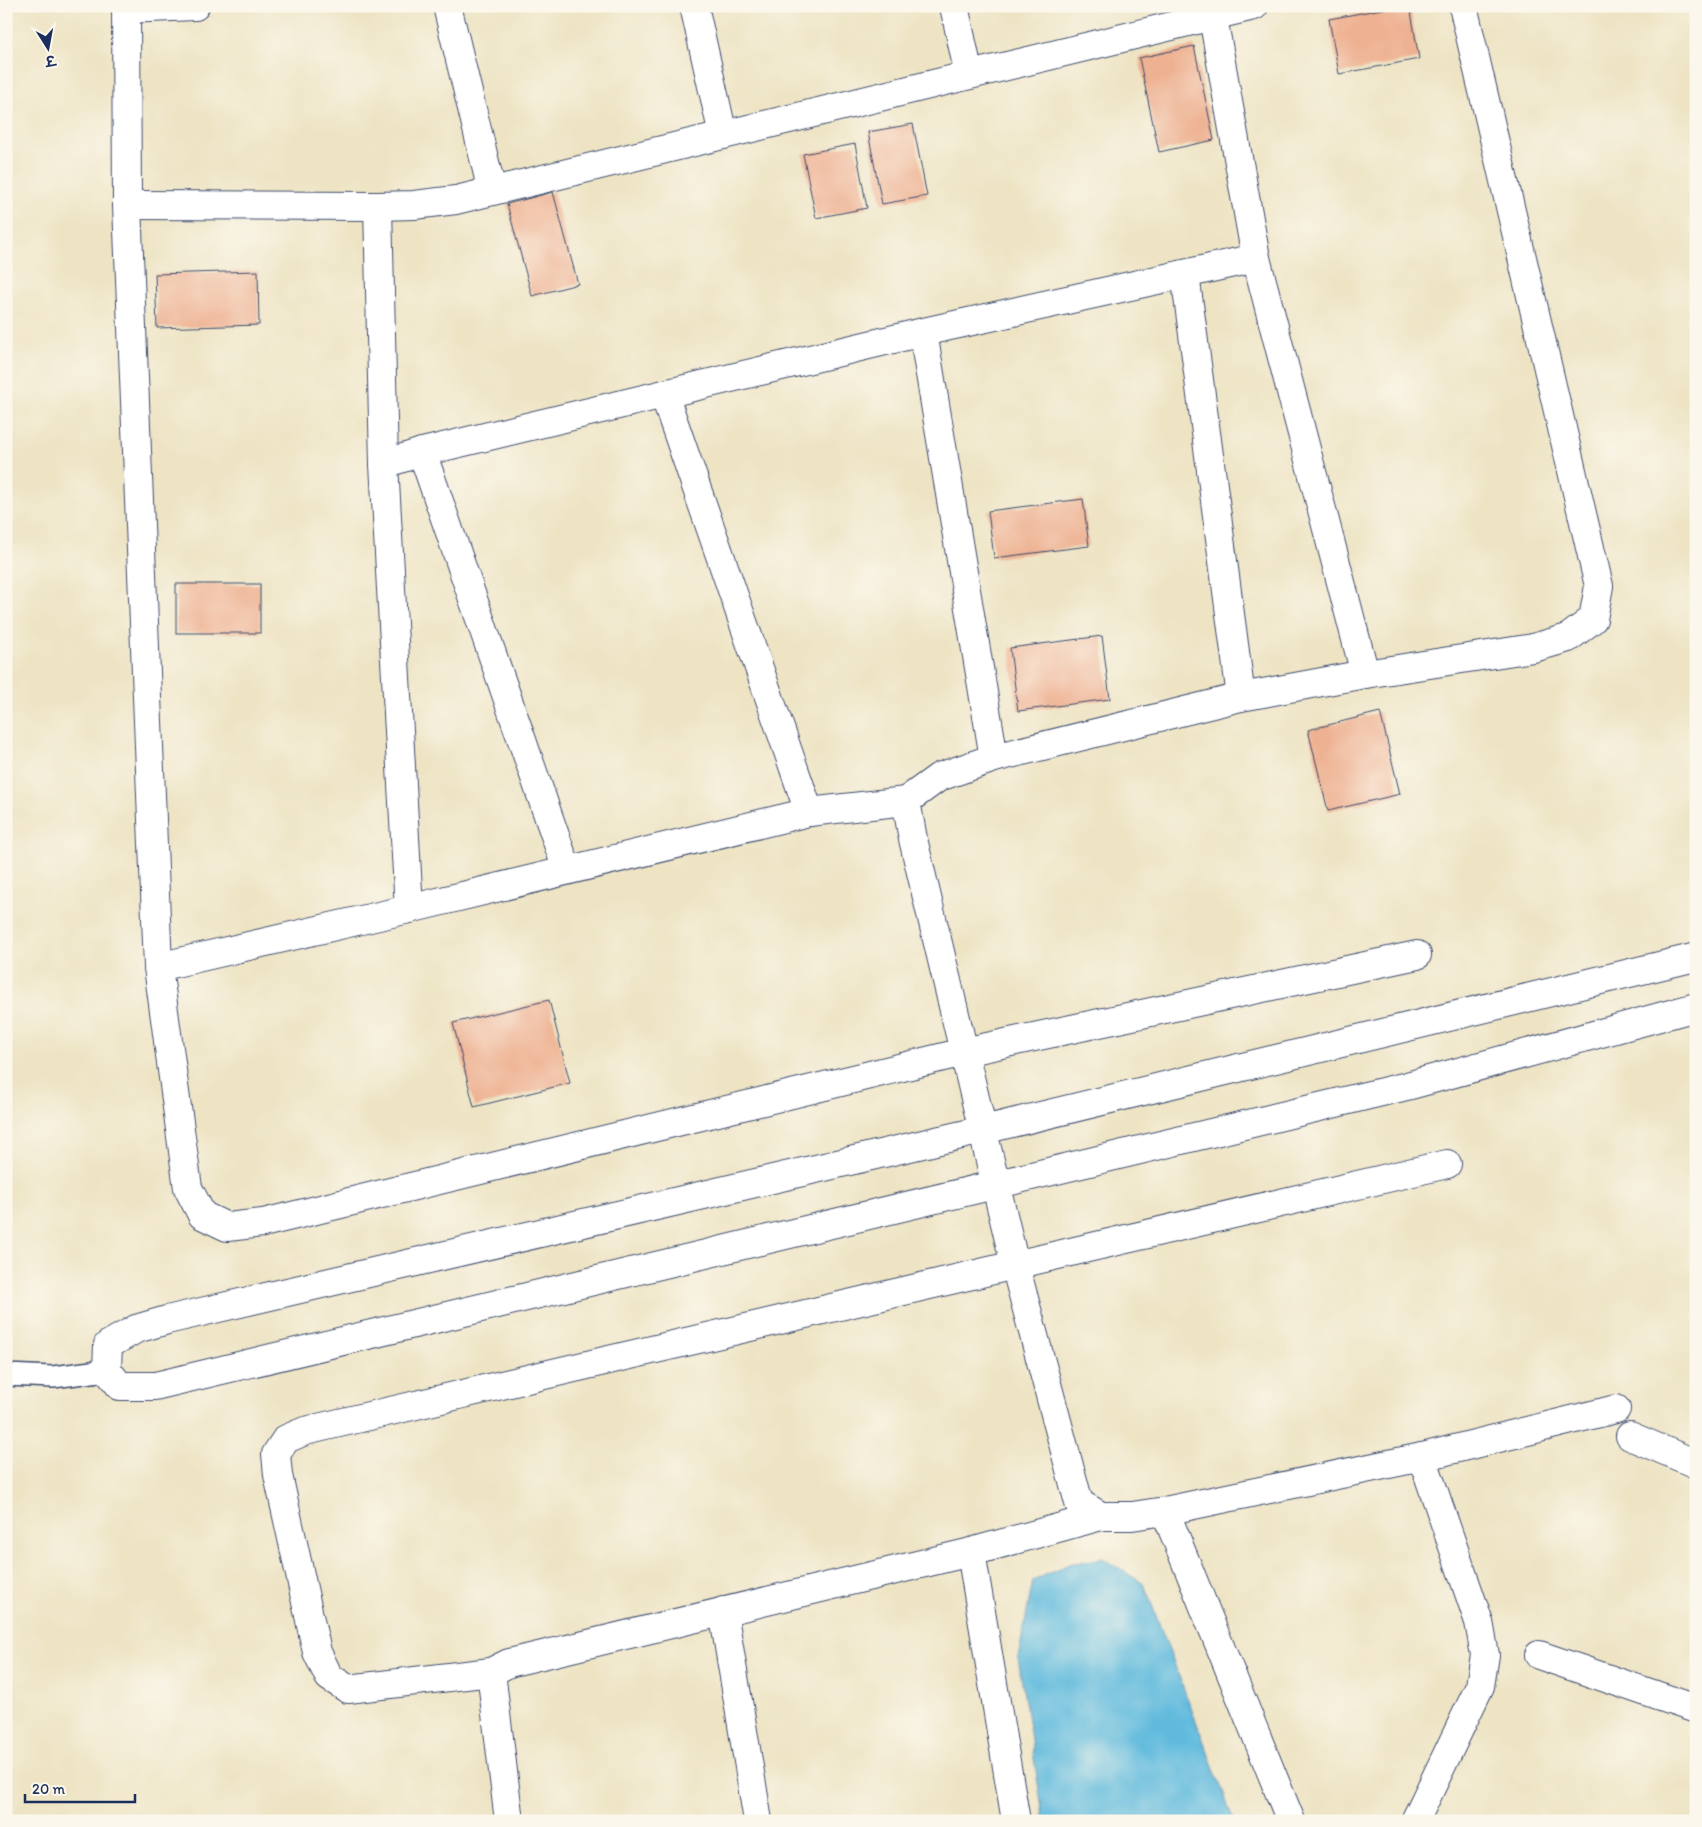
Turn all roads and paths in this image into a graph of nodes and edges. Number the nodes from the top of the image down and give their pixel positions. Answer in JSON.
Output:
{"nodes":[{"id":1,"x":196,"y":6,"type":"edge"},
{"id":2,"x":447,"y":6,"type":"edge"},
{"id":3,"x":694,"y":6,"type":"edge"},
{"id":4,"x":954,"y":6,"type":"edge"},
{"id":5,"x":1254,"y":6,"type":"edge"},
{"id":6,"x":1463,"y":6,"type":"edge"},
{"id":7,"x":126,"y":7,"type":"edge"},
{"id":8,"x":1212,"y":11,"type":"edge"},
{"id":9,"x":969,"y":75,"type":"junction"},
{"id":10,"x":723,"y":135,"type":"junction"},
{"id":11,"x":492,"y":190,"type":"junction"},
{"id":12,"x":127,"y":205,"type":"junction"},
{"id":13,"x":378,"y":206,"type":"junction"},
{"id":14,"x":1256,"y":258,"type":"junction"},
{"id":15,"x":1185,"y":274,"type":"junction"},
{"id":16,"x":923,"y":332,"type":"junction"},
{"id":17,"x":664,"y":394,"type":"junction"},
{"id":18,"x":422,"y":452,"type":"junction"},
{"id":19,"x":384,"y":464,"type":"junction"},
{"id":20,"x":1365,"y":674,"type":"junction"},
{"id":21,"x":1241,"y":697,"type":"junction"},
{"id":22,"x":994,"y":758,"type":"junction"},
{"id":23,"x":906,"y":801,"type":"junction"},
{"id":24,"x":808,"y":812,"type":"junction"},
{"id":25,"x":567,"y":870,"type":"junction"},
{"id":26,"x":410,"y":910,"type":"junction"},
{"id":27,"x":1417,"y":955,"type":"dead end"},
{"id":28,"x":1696,"y":957,"type":"edge"},
{"id":29,"x":158,"y":967,"type":"junction"},
{"id":30,"x":1696,"y":1007,"type":"edge"},
{"id":31,"x":964,"y":1052,"type":"junction"},
{"id":32,"x":983,"y":1130,"type":"junction"},
{"id":33,"x":1447,"y":1164,"type":"dead end"},
{"id":34,"x":996,"y":1185,"type":"junction"},
{"id":35,"x":1015,"y":1265,"type":"junction"},
{"id":36,"x":107,"y":1370,"type":"junction"},
{"id":37,"x":6,"y":1375,"type":"edge"},
{"id":38,"x":1616,"y":1409,"type":"dead end"},
{"id":39,"x":1630,"y":1436,"type":"dead end"},
{"id":40,"x":1422,"y":1457,"type":"junction"},
{"id":41,"x":1696,"y":1464,"type":"edge"},
{"id":42,"x":1165,"y":1511,"type":"junction"},
{"id":43,"x":1101,"y":1516,"type":"junction"},
{"id":44,"x":971,"y":1552,"type":"junction"},
{"id":45,"x":723,"y":1611,"type":"junction"},
{"id":46,"x":1539,"y":1655,"type":"dead end"},
{"id":47,"x":491,"y":1672,"type":"junction"},
{"id":48,"x":1696,"y":1709,"type":"edge"},
{"id":49,"x":509,"y":1821,"type":"edge"},
{"id":50,"x":758,"y":1821,"type":"edge"},
{"id":51,"x":1016,"y":1821,"type":"edge"},
{"id":52,"x":1291,"y":1821,"type":"edge"},
{"id":53,"x":1415,"y":1821,"type":"edge"}],
"edges":[{"from":1,"to":7,"type":"street"},
{"from":2,"to":11,"type":"street"},
{"from":3,"to":10,"type":"street"},
{"from":4,"to":9,"type":"street"},
{"from":5,"to":8,"type":"street"},
{"from":6,"to":20,"type":"street"},
{"from":7,"to":12,"type":"street"},
{"from":8,"to":9,"type":"street"},
{"from":8,"to":14,"type":"street"},
{"from":9,"to":10,"type":"street"},
{"from":10,"to":11,"type":"street"},
{"from":11,"to":13,"type":"street"},
{"from":12,"to":13,"type":"street"},
{"from":12,"to":29,"type":"street"},
{"from":13,"to":19,"type":"street"},
{"from":14,"to":15,"type":"street"},
{"from":14,"to":20,"type":"street"},
{"from":15,"to":16,"type":"street"},
{"from":15,"to":21,"type":"street"},
{"from":16,"to":17,"type":"street"},
{"from":16,"to":22,"type":"street"},
{"from":17,"to":18,"type":"street"},
{"from":17,"to":24,"type":"street"},
{"from":18,"to":19,"type":"street"},
{"from":18,"to":25,"type":"street"},
{"from":19,"to":26,"type":"street"},
{"from":20,"to":21,"type":"street"},
{"from":21,"to":22,"type":"street"},
{"from":22,"to":23,"type":"street"},
{"from":23,"to":24,"type":"street"},
{"from":23,"to":31,"type":"street"},
{"from":24,"to":25,"type":"street"},
{"from":25,"to":26,"type":"street"},
{"from":26,"to":29,"type":"street"},
{"from":27,"to":31,"type":"street"},
{"from":28,"to":32,"type":"street"},
{"from":29,"to":31,"type":"street"},
{"from":30,"to":34,"type":"street"},
{"from":31,"to":32,"type":"street"},
{"from":32,"to":34,"type":"street"},
{"from":32,"to":36,"type":"street"},
{"from":33,"to":35,"type":"street"},
{"from":34,"to":35,"type":"street"},
{"from":34,"to":36,"type":"street"},
{"from":35,"to":43,"type":"street"},
{"from":35,"to":47,"type":"street"},
{"from":36,"to":37,"type":"lane"},
{"from":38,"to":40,"type":"street"},
{"from":39,"to":41,"type":"street"},
{"from":40,"to":42,"type":"street"},
{"from":40,"to":53,"type":"street"},
{"from":42,"to":43,"type":"street"},
{"from":42,"to":52,"type":"street"},
{"from":43,"to":44,"type":"street"},
{"from":44,"to":45,"type":"street"},
{"from":44,"to":51,"type":"street"},
{"from":45,"to":47,"type":"street"},
{"from":45,"to":50,"type":"street"},
{"from":46,"to":48,"type":"street"},
{"from":47,"to":49,"type":"street"}]}
